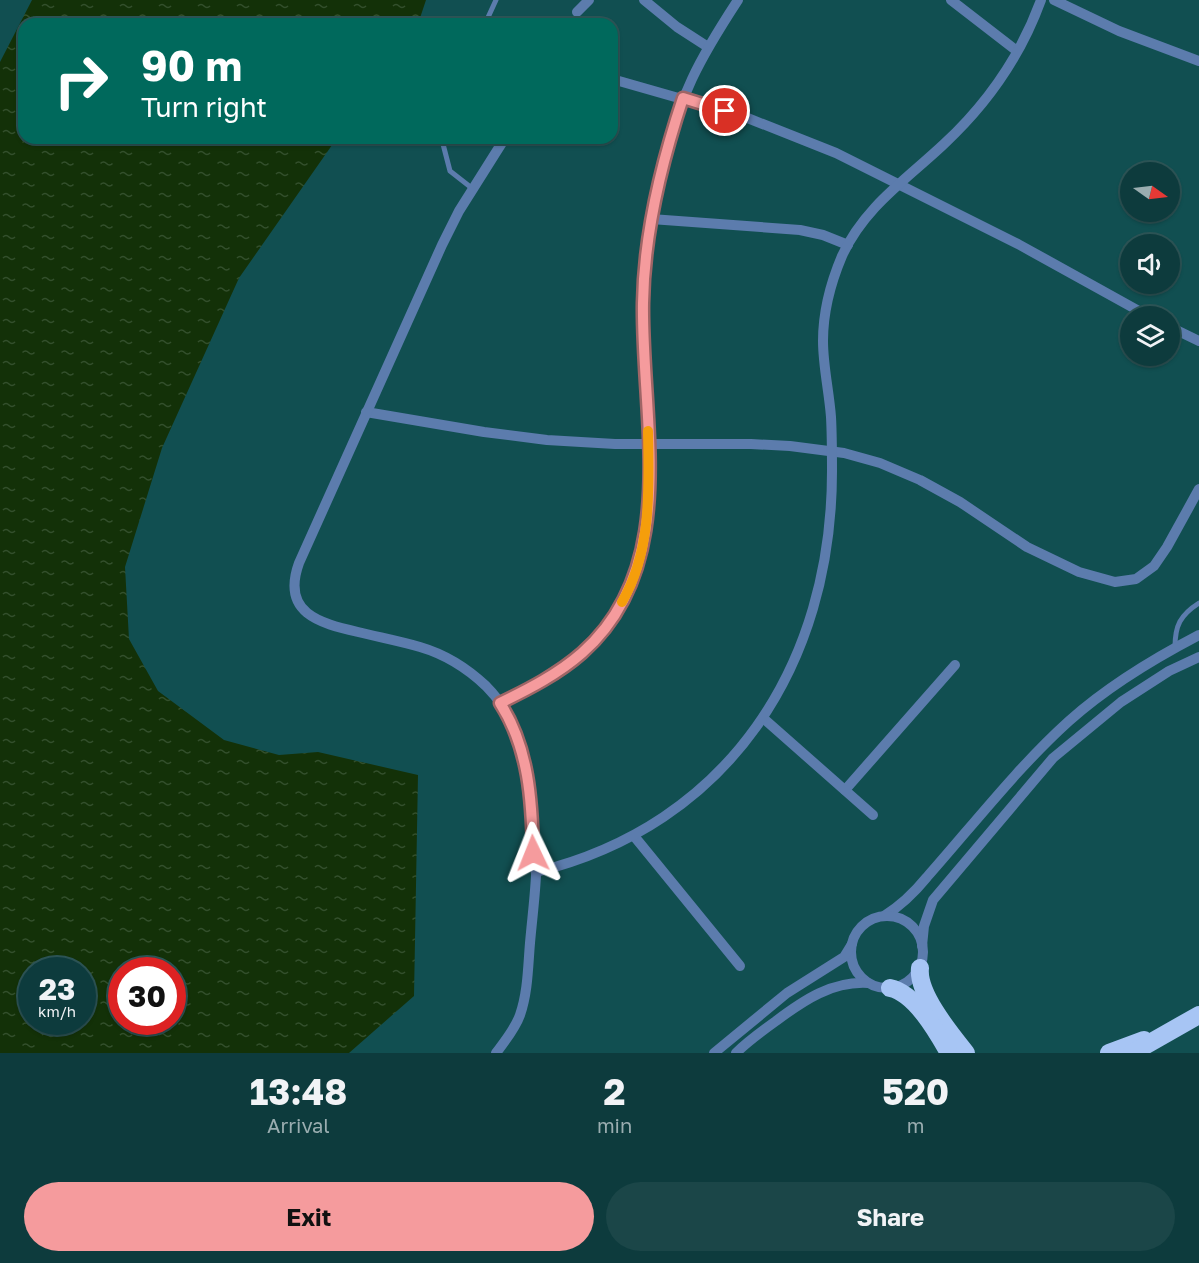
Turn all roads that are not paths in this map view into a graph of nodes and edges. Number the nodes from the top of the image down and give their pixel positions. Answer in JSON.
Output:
{"nodes":[{"id":1,"x":496,"y":0,"type":"edge"},
{"id":2,"x":589,"y":0,"type":"edge"},
{"id":3,"x":644,"y":0,"type":"edge"},
{"id":4,"x":738,"y":0,"type":"edge"},
{"id":5,"x":951,"y":0,"type":"edge"},
{"id":6,"x":1041,"y":0,"type":"edge"},
{"id":7,"x":1054,"y":0,"type":"edge"},
{"id":8,"x":577,"y":12,"type":"dead end"},
{"id":9,"x":488,"y":18,"type":"edge"},
{"id":10,"x":708,"y":47,"type":"junction"},
{"id":11,"x":1017,"y":51,"type":"junction"},
{"id":12,"x":1199,"y":61,"type":"edge"},
{"id":13,"x":618,"y":81,"type":"edge"},
{"id":14,"x":683,"y":98,"type":"junction"},
{"id":15,"x":443,"y":144,"type":"edge"},
{"id":16,"x":501,"y":144,"type":"edge"},
{"id":17,"x":899,"y":183,"type":"junction"},
{"id":18,"x":474,"y":190,"type":"junction"},
{"id":19,"x":651,"y":219,"type":"junction"},
{"id":20,"x":848,"y":245,"type":"junction"},
{"id":21,"x":1130,"y":306,"type":"edge"},
{"id":22,"x":1180,"y":332,"type":"edge"},
{"id":23,"x":1199,"y":341,"type":"edge"},
{"id":24,"x":366,"y":412,"type":"junction"},
{"id":25,"x":648,"y":444,"type":"junction"},
{"id":26,"x":832,"y":451,"type":"junction"},
{"id":27,"x":1199,"y":489,"type":"edge"},
{"id":28,"x":1199,"y":603,"type":"edge"},
{"id":29,"x":1199,"y":635,"type":"edge"},
{"id":30,"x":1175,"y":647,"type":"junction"},
{"id":31,"x":1199,"y":657,"type":"edge"},
{"id":32,"x":955,"y":665,"type":"dead end"},
{"id":33,"x":500,"y":703,"type":"junction"},
{"id":34,"x":763,"y":718,"type":"junction"},
{"id":35,"x":845,"y":790,"type":"junction"},
{"id":36,"x":873,"y":815,"type":"dead end"},
{"id":37,"x":634,"y":836,"type":"junction"},
{"id":38,"x":536,"y":872,"type":"junction"},
{"id":39,"x":884,"y":916,"type":"junction"},
{"id":40,"x":852,"y":944,"type":"junction"},
{"id":41,"x":922,"y":946,"type":"junction"},
{"id":42,"x":740,"y":966,"type":"dead end"},
{"id":43,"x":920,"y":968,"type":"junction"},
{"id":44,"x":868,"y":983,"type":"junction"},
{"id":45,"x":890,"y":988,"type":"junction"},
{"id":46,"x":1199,"y":1015,"type":"edge"},
{"id":47,"x":1174,"y":1029,"type":"junction"},
{"id":48,"x":496,"y":1053,"type":"edge"},
{"id":49,"x":714,"y":1053,"type":"edge"},
{"id":50,"x":736,"y":1053,"type":"edge"},
{"id":51,"x":949,"y":1053,"type":"edge"},
{"id":52,"x":966,"y":1053,"type":"edge"},
{"id":53,"x":1110,"y":1053,"type":"edge"},
{"id":54,"x":1132,"y":1053,"type":"edge"}],
"edges":[{"from":1,"to":9,"type":"lane"},
{"from":2,"to":8,"type":"street"},
{"from":3,"to":10,"type":"street"},
{"from":4,"to":10,"type":"street"},
{"from":5,"to":11,"type":"street"},
{"from":6,"to":11,"type":"street"},
{"from":7,"to":12,"type":"street"},
{"from":10,"to":14,"type":"street"},
{"from":11,"to":17,"type":"street"},
{"from":13,"to":14,"type":"street"},
{"from":14,"to":17,"type":"street"},
{"from":14,"to":19,"type":"street"},
{"from":15,"to":18,"type":"lane"},
{"from":16,"to":18,"type":"street"},
{"from":17,"to":20,"type":"street"},
{"from":17,"to":21,"type":"street"},
{"from":18,"to":24,"type":"street"},
{"from":19,"to":20,"type":"street"},
{"from":19,"to":25,"type":"street"},
{"from":20,"to":26,"type":"street"},
{"from":22,"to":23,"type":"street"},
{"from":24,"to":25,"type":"street"},
{"from":24,"to":33,"type":"street"},
{"from":25,"to":26,"type":"street"},
{"from":25,"to":33,"type":"street"},
{"from":26,"to":27,"type":"street"},
{"from":26,"to":34,"type":"street"},
{"from":28,"to":30,"type":"lane"},
{"from":29,"to":30,"type":"street"},
{"from":30,"to":39,"type":"street"},
{"from":31,"to":41,"type":"street"},
{"from":32,"to":35,"type":"street"},
{"from":33,"to":38,"type":"street"},
{"from":34,"to":35,"type":"street"},
{"from":34,"to":37,"type":"street"},
{"from":35,"to":36,"type":"street"},
{"from":37,"to":38,"type":"street"},
{"from":37,"to":42,"type":"street"},
{"from":38,"to":48,"type":"street"},
{"from":39,"to":40,"type":"street"},
{"from":39,"to":41,"type":"street"},
{"from":40,"to":44,"type":"street"},
{"from":40,"to":49,"type":"street"},
{"from":41,"to":43,"type":"street"},
{"from":43,"to":45,"type":"street"},
{"from":43,"to":52,"type":"highway"},
{"from":44,"to":45,"type":"street"},
{"from":44,"to":50,"type":"street"},
{"from":45,"to":51,"type":"highway"},
{"from":46,"to":47,"type":"highway"},
{"from":47,"to":53,"type":"highway"},
{"from":47,"to":54,"type":"highway"}]}
